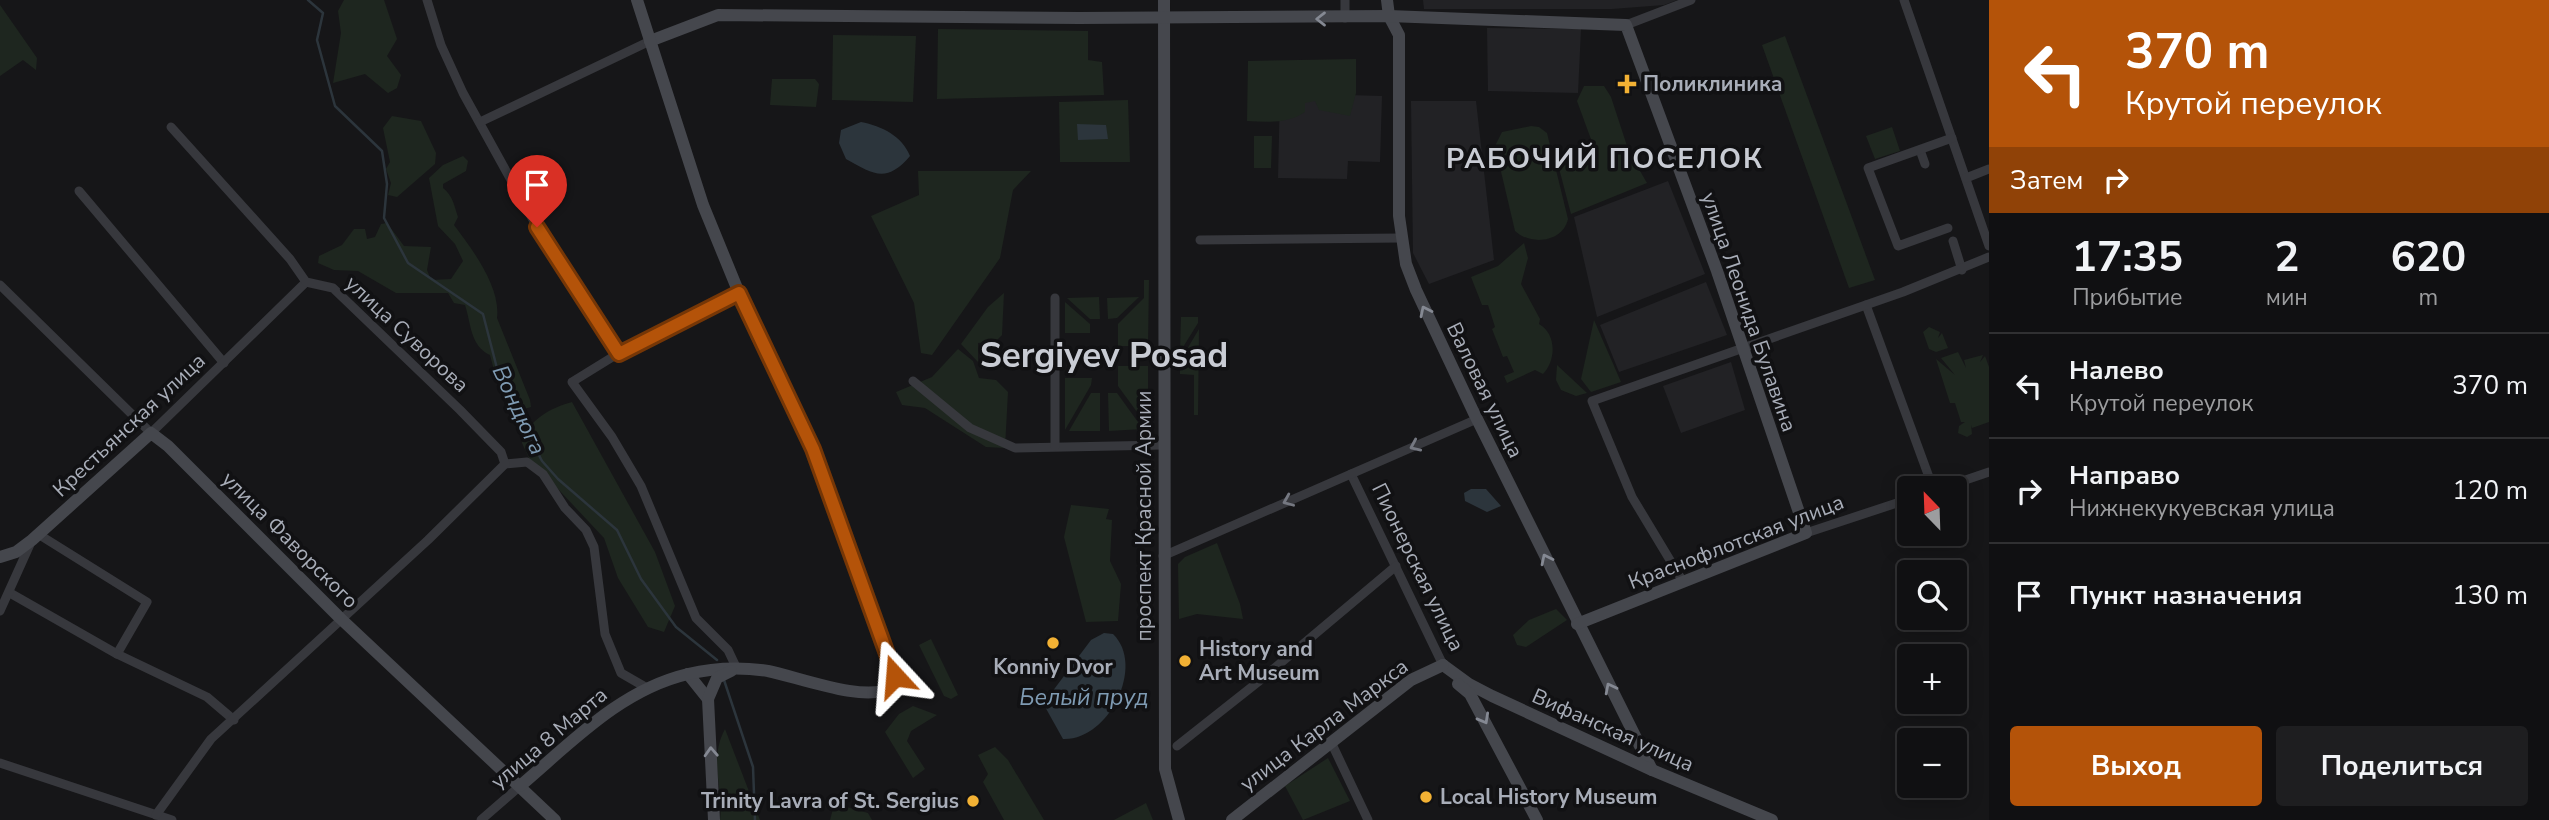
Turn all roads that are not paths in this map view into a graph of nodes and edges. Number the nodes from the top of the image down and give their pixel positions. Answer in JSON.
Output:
{"nodes":[{"id":1,"x":427,"y":0,"type":"edge"},
{"id":2,"x":637,"y":0,"type":"edge"},
{"id":3,"x":1164,"y":0,"type":"edge"},
{"id":4,"x":1345,"y":0,"type":"edge"},
{"id":5,"x":1387,"y":0,"type":"edge"},
{"id":6,"x":1691,"y":0,"type":"edge"},
{"id":7,"x":1904,"y":0,"type":"edge"},
{"id":8,"x":1389,"y":16,"type":"junction"},
{"id":9,"x":1164,"y":18,"type":"junction"},
{"id":10,"x":1345,"y":18,"type":"junction"},
{"id":11,"x":1626,"y":25,"type":"junction"},
{"id":12,"x":649,"y":41,"type":"junction"},
{"id":13,"x":481,"y":122,"type":"junction"},
{"id":14,"x":171,"y":127,"type":"dead end"},
{"id":15,"x":1952,"y":138,"type":"junction"},
{"id":16,"x":1920,"y":149,"type":"junction"},
{"id":17,"x":1925,"y":164,"type":"dead end"},
{"id":18,"x":1989,"y":169,"type":"edge"},
{"id":19,"x":1966,"y":178,"type":"junction"},
{"id":20,"x":79,"y":191,"type":"dead end"},
{"id":21,"x":1948,"y":228,"type":"dead end"},
{"id":22,"x":1401,"y":238,"type":"junction"},
{"id":23,"x":1200,"y":240,"type":"dead end"},
{"id":24,"x":1953,"y":241,"type":"dead end"},
{"id":25,"x":1989,"y":246,"type":"edge"},
{"id":26,"x":1989,"y":257,"type":"edge"},
{"id":27,"x":1962,"y":270,"type":"junction"},
{"id":28,"x":306,"y":282,"type":"junction"},
{"id":29,"x":0,"y":285,"type":"edge"},
{"id":30,"x":739,"y":293,"type":"junction"},
{"id":31,"x":1055,"y":298,"type":"dead end"},
{"id":32,"x":1866,"y":305,"type":"junction"},
{"id":33,"x":1743,"y":348,"type":"junction"},
{"id":34,"x":619,"y":354,"type":"junction"},
{"id":35,"x":224,"y":363,"type":"junction"},
{"id":36,"x":913,"y":381,"type":"dead end"},
{"id":37,"x":1477,"y":419,"type":"junction"},
{"id":38,"x":151,"y":433,"type":"junction"},
{"id":39,"x":1163,"y":445,"type":"junction"},
{"id":40,"x":1055,"y":446,"type":"junction"},
{"id":41,"x":505,"y":464,"type":"junction"},
{"id":42,"x":1989,"y":472,"type":"edge"},
{"id":43,"x":1351,"y":474,"type":"junction"},
{"id":44,"x":1929,"y":476,"type":"edge"},
{"id":45,"x":1967,"y":479,"type":"edge"},
{"id":46,"x":1897,"y":503,"type":"edge"},
{"id":47,"x":1806,"y":533,"type":"junction"},
{"id":48,"x":35,"y":537,"type":"junction"},
{"id":49,"x":1163,"y":556,"type":"junction"},
{"id":50,"x":0,"y":557,"type":"edge"},
{"id":51,"x":1396,"y":566,"type":"junction"},
{"id":52,"x":1682,"y":580,"type":"junction"},
{"id":53,"x":10,"y":593,"type":"junction"},
{"id":54,"x":0,"y":611,"type":"edge"},
{"id":55,"x":340,"y":618,"type":"junction"},
{"id":56,"x":1577,"y":624,"type":"junction"},
{"id":57,"x":117,"y":654,"type":"junction"},
{"id":58,"x":1443,"y":665,"type":"junction"},
{"id":59,"x":737,"y":669,"type":"junction"},
{"id":60,"x":688,"y":674,"type":"junction"},
{"id":61,"x":647,"y":688,"type":"junction"},
{"id":62,"x":708,"y":699,"type":"junction"},
{"id":63,"x":234,"y":720,"type":"junction"},
{"id":64,"x":1331,"y":742,"type":"junction"},
{"id":65,"x":1177,"y":746,"type":"dead end"},
{"id":66,"x":0,"y":763,"type":"edge"},
{"id":67,"x":1652,"y":770,"type":"junction"},
{"id":68,"x":520,"y":786,"type":"junction"},
{"id":69,"x":156,"y":815,"type":"junction"},
{"id":70,"x":172,"y":820,"type":"edge"},
{"id":71,"x":482,"y":820,"type":"edge"},
{"id":72,"x":555,"y":820,"type":"edge"},
{"id":73,"x":714,"y":820,"type":"edge"},
{"id":74,"x":1179,"y":820,"type":"edge"},
{"id":75,"x":1232,"y":820,"type":"edge"},
{"id":76,"x":1368,"y":820,"type":"edge"},
{"id":77,"x":1536,"y":820,"type":"edge"},
{"id":78,"x":1772,"y":820,"type":"edge"}],
"edges":[{"from":1,"to":13,"type":"street"},
{"from":2,"to":12,"type":"main road"},
{"from":3,"to":9,"type":"main road","name":"проспект Красной Армии"},
{"from":4,"to":10,"type":"street"},
{"from":5,"to":8,"type":"main road","name":"Валовая улица"},
{"from":6,"to":11,"type":"street"},
{"from":7,"to":15,"type":"street"},
{"from":8,"to":10,"type":"main road"},
{"from":8,"to":11,"type":"main road"},
{"from":8,"to":22,"type":"main road","name":"Валовая улица"},
{"from":10,"to":9,"type":"main road","one_way":true},
{"from":9,"to":12,"type":"main road"},
{"from":9,"to":39,"type":"main road","name":"проспект Красной Армии"},
{"from":11,"to":33,"type":"main road","name":"улица Леонида Булавина"},
{"from":12,"to":13,"type":"street"},
{"from":12,"to":30,"type":"main road"},
{"from":13,"to":34,"type":"street"},
{"from":14,"to":28,"type":"street"},
{"from":15,"to":16,"type":"street"},
{"from":15,"to":19,"type":"street"},
{"from":16,"to":17,"type":"street"},
{"from":16,"to":21,"type":"street"},
{"from":18,"to":19,"type":"street"},
{"from":19,"to":25,"type":"street"},
{"from":20,"to":35,"type":"street"},
{"from":22,"to":23,"type":"street"},
{"from":37,"to":22,"type":"main road","name":"Валовая улица","one_way":true},
{"from":24,"to":27,"type":"street"},
{"from":26,"to":27,"type":"street"},
{"from":27,"to":32,"type":"street"},
{"from":28,"to":35,"type":"street","name":"Крестьянская улица"},
{"from":28,"to":41,"type":"street","name":"улица Суворова"},
{"from":29,"to":38,"type":"street","name":"улица Фаворского"},
{"from":30,"to":34,"type":"street"},
{"from":30,"to":59,"type":"main road","name":"улица 8 Марта"},
{"from":31,"to":40,"type":"street"},
{"from":32,"to":33,"type":"street"},
{"from":32,"to":44,"type":"street"},
{"from":33,"to":47,"type":"main road","name":"улица Леонида Булавина"},
{"from":33,"to":52,"type":"street"},
{"from":34,"to":59,"type":"street"},
{"from":35,"to":38,"type":"street","name":"Крестьянская улица"},
{"from":36,"to":40,"type":"street"},
{"from":37,"to":43,"type":"street","one_way":true},
{"from":56,"to":37,"type":"main road","name":"Валовая улица","one_way":true},
{"from":38,"to":48,"type":"main road","name":"Крестьянская улица"},
{"from":38,"to":55,"type":"main road","name":"улица Фаворского"},
{"from":39,"to":40,"type":"street"},
{"from":39,"to":49,"type":"main road","name":"проспект Красной Армии"},
{"from":41,"to":55,"type":"street"},
{"from":41,"to":61,"type":"street"},
{"from":42,"to":45,"type":"street"},
{"from":43,"to":49,"type":"street","one_way":true},
{"from":43,"to":51,"type":"street","name":"Пионерская улица"},
{"from":46,"to":47,"type":"street","name":"Краснофлотская улица"},
{"from":47,"to":52,"type":"main road","name":"Краснофлотская улица"},
{"from":48,"to":50,"type":"main road"},
{"from":48,"to":53,"type":"street","name":"Крестьянская улица"},
{"from":48,"to":57,"type":"street"},
{"from":49,"to":74,"type":"main road","name":"проспект Красной Армии"},
{"from":51,"to":58,"type":"street","name":"Пионерская улица"},
{"from":51,"to":65,"type":"street"},
{"from":52,"to":56,"type":"main road","name":"Краснофлотская улица"},
{"from":53,"to":54,"type":"street","name":"Крестьянская улица"},
{"from":53,"to":57,"type":"street"},
{"from":55,"to":63,"type":"street"},
{"from":55,"to":68,"type":"main road","name":"улица Фаворского"},
{"from":67,"to":56,"type":"main road","name":"Валовая улица","one_way":true},
{"from":57,"to":63,"type":"street"},
{"from":58,"to":64,"type":"main road","name":"улица Карла Маркса"},
{"from":58,"to":67,"type":"main road","name":"Вифанская улица"},
{"from":58,"to":77,"type":"main road","name":"Пионерская улица","one_way":true},
{"from":59,"to":60,"type":"main road","name":"улица 8 Марта"},
{"from":59,"to":62,"type":"main road"},
{"from":60,"to":61,"type":"main road","name":"улица 8 Марта"},
{"from":60,"to":62,"type":"main road"},
{"from":61,"to":68,"type":"main road","name":"улица 8 Марта"},
{"from":73,"to":62,"type":"main road","one_way":true},
{"from":63,"to":69,"type":"street"},
{"from":64,"to":75,"type":"main road","name":"улица Карла Маркса"},
{"from":64,"to":76,"type":"street"},
{"from":66,"to":69,"type":"street"},
{"from":67,"to":78,"type":"main road","name":"Вифанская улица"},
{"from":68,"to":71,"type":"street","name":"улица 8 Марта"},
{"from":68,"to":72,"type":"main road","name":"улица Фаворского"},
{"from":69,"to":70,"type":"street"}]}
